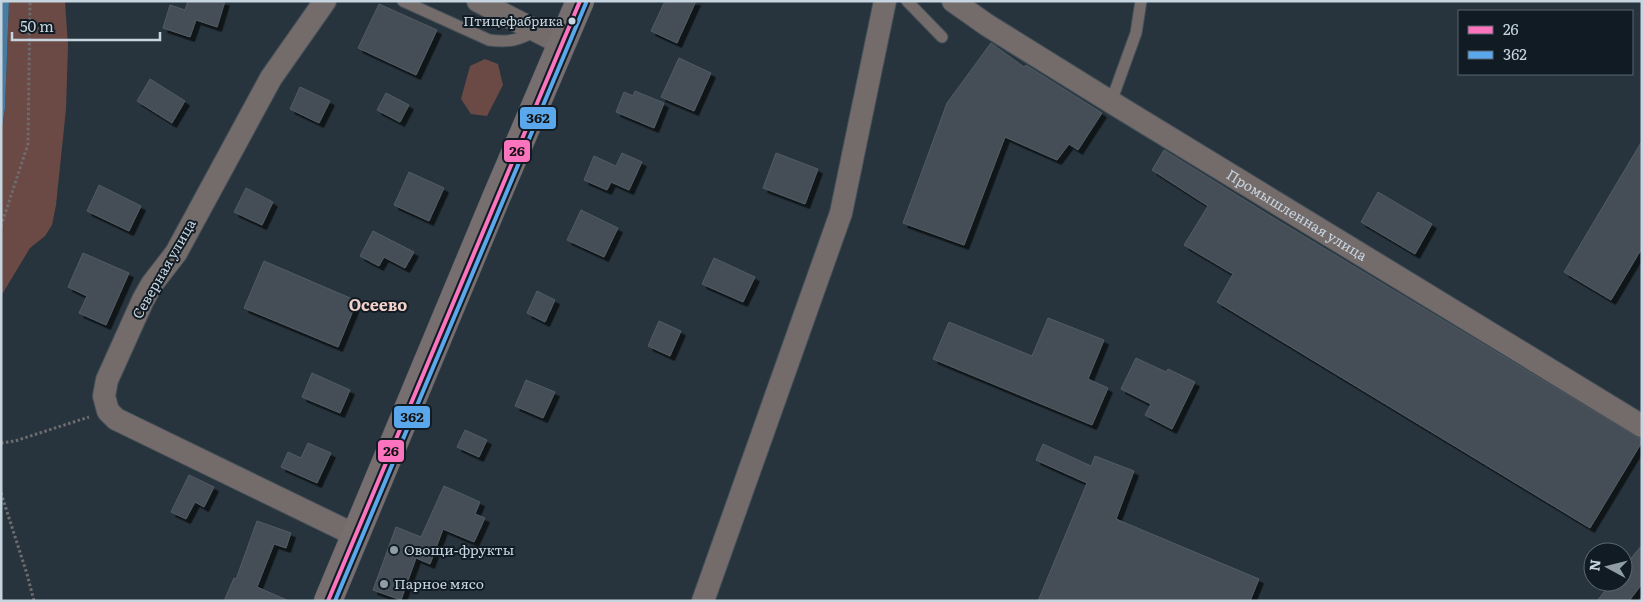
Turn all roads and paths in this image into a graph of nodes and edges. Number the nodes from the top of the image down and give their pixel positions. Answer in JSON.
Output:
{"nodes":[{"id":1,"x":30,"y":1,"type":"edge"},
{"id":2,"x":325,"y":1,"type":"edge"},
{"id":3,"x":403,"y":1,"type":"edge"},
{"id":4,"x":478,"y":1,"type":"edge"},
{"id":5,"x":580,"y":1,"type":"edge"},
{"id":6,"x":885,"y":1,"type":"edge"},
{"id":7,"x":907,"y":1,"type":"edge"},
{"id":8,"x":954,"y":1,"type":"edge"},
{"id":9,"x":1141,"y":1,"type":"edge"},
{"id":10,"x":536,"y":30,"type":"junction"},
{"id":11,"x":942,"y":37,"type":"dead end"},
{"id":12,"x":562,"y":44,"type":"junction"},
{"id":13,"x":1111,"y":102,"type":"junction"},
{"id":14,"x":1,"y":226,"type":"edge"},
{"id":15,"x":108,"y":411,"type":"junction"},
{"id":16,"x":1642,"y":426,"type":"edge"},
{"id":17,"x":1,"y":443,"type":"edge"},
{"id":18,"x":1,"y":493,"type":"edge"},
{"id":19,"x":355,"y":534,"type":"junction"},
{"id":20,"x":34,"y":601,"type":"edge"},
{"id":21,"x":328,"y":601,"type":"edge"},
{"id":22,"x":703,"y":601,"type":"edge"}],
"edges":[{"from":1,"to":14,"type":"path"},
{"from":2,"to":15,"type":"street","name":"Северная улица"},
{"from":3,"to":10,"type":"lane"},
{"from":4,"to":10,"type":"street"},
{"from":5,"to":12,"type":"main road"},
{"from":6,"to":22,"type":"street"},
{"from":7,"to":11,"type":"lane"},
{"from":8,"to":13,"type":"street","name":"Промышленная улица"},
{"from":9,"to":13,"type":"lane"},
{"from":10,"to":12,"type":"street"},
{"from":12,"to":19,"type":"main road"},
{"from":13,"to":16,"type":"street","name":"Промышленная улица"},
{"from":15,"to":17,"type":"path"},
{"from":15,"to":19,"type":"street"},
{"from":18,"to":20,"type":"path"},
{"from":19,"to":21,"type":"main road"}]}
